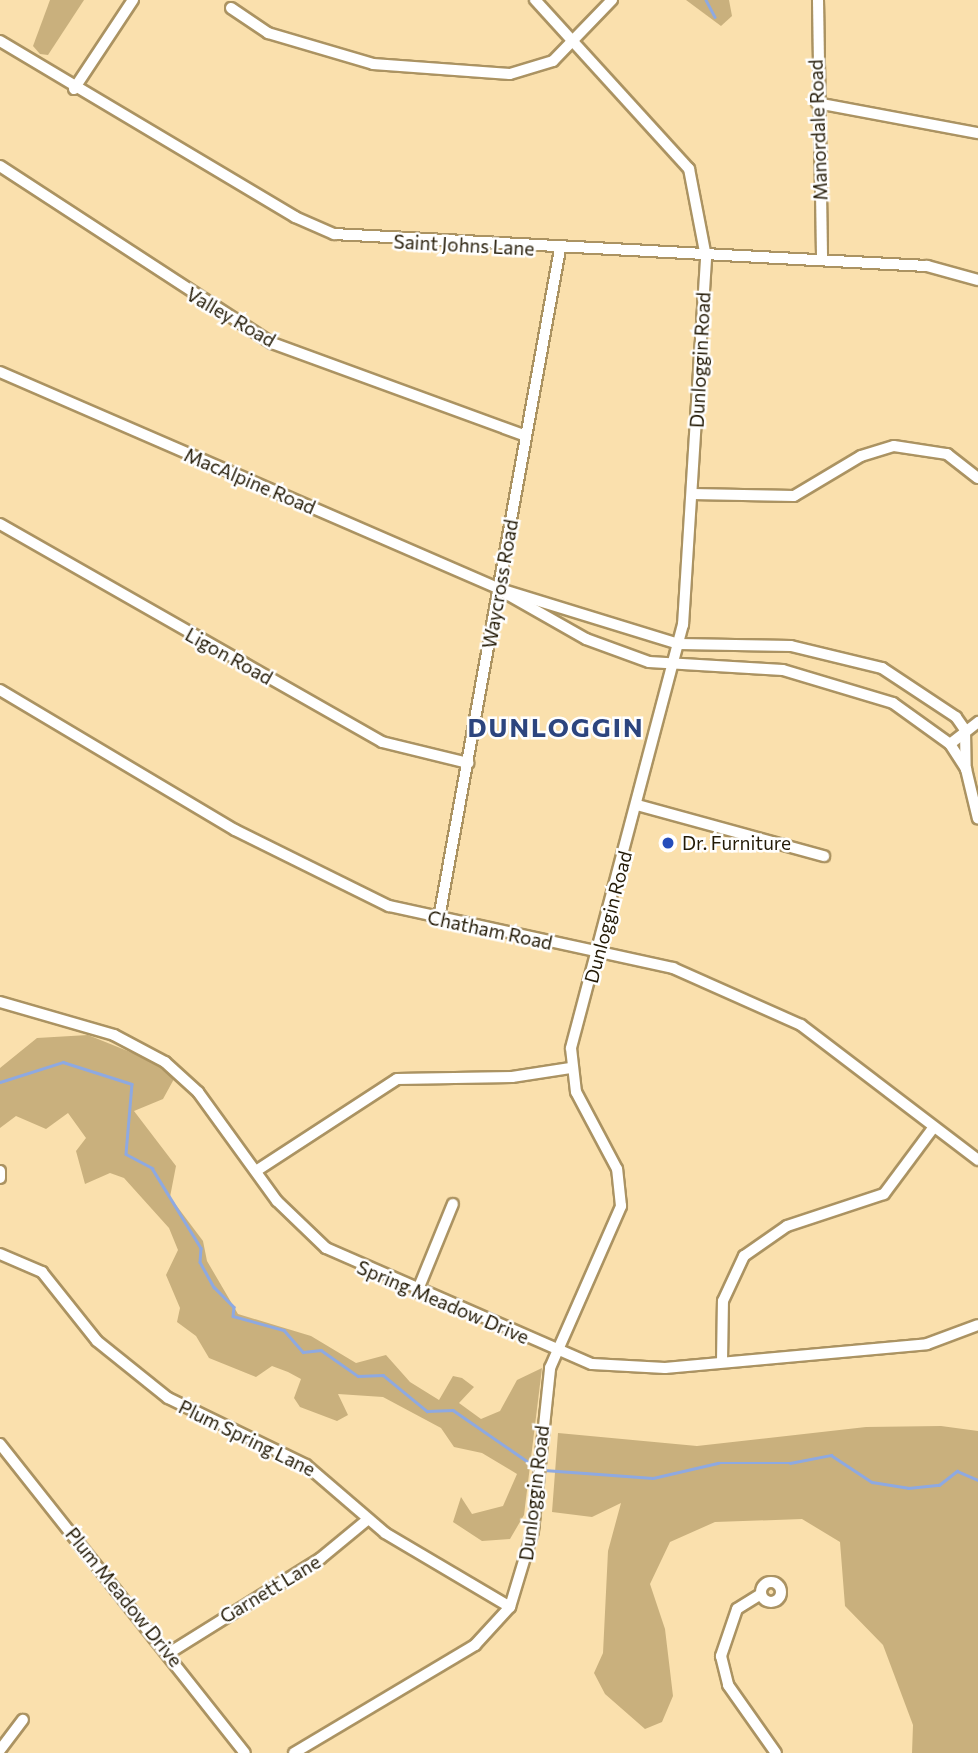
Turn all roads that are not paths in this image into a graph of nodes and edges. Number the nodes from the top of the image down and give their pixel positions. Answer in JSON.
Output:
{"nodes":[{"id":1,"x":133,"y":0,"type":"edge"},
{"id":2,"x":535,"y":0,"type":"edge"},
{"id":3,"x":612,"y":0,"type":"edge"},
{"id":4,"x":818,"y":0,"type":"edge"},
{"id":5,"x":231,"y":8,"type":"dead end"},
{"id":6,"x":0,"y":41,"type":"edge"},
{"id":7,"x":574,"y":42,"type":"junction"},
{"id":8,"x":74,"y":89,"type":"junction"},
{"id":9,"x":817,"y":103,"type":"junction"},
{"id":10,"x":978,"y":134,"type":"edge"},
{"id":11,"x":0,"y":166,"type":"edge"},
{"id":12,"x":560,"y":249,"type":"junction"},
{"id":13,"x":706,"y":257,"type":"junction"},
{"id":14,"x":822,"y":260,"type":"junction"},
{"id":15,"x":978,"y":280,"type":"edge"},
{"id":16,"x":0,"y":372,"type":"edge"},
{"id":17,"x":526,"y":436,"type":"junction"},
{"id":18,"x":978,"y":478,"type":"edge"},
{"id":19,"x":692,"y":494,"type":"junction"},
{"id":20,"x":0,"y":524,"type":"edge"},
{"id":21,"x":500,"y":589,"type":"junction"},
{"id":22,"x":679,"y":644,"type":"junction"},
{"id":23,"x":673,"y":668,"type":"junction"},
{"id":24,"x":0,"y":690,"type":"edge"},
{"id":25,"x":978,"y":722,"type":"edge"},
{"id":26,"x":965,"y":730,"type":"junction"},
{"id":27,"x":950,"y":744,"type":"junction"},
{"id":28,"x":468,"y":763,"type":"junction"},
{"id":29,"x":966,"y":769,"type":"junction"},
{"id":30,"x":638,"y":805,"type":"junction"},
{"id":31,"x":978,"y":819,"type":"edge"},
{"id":32,"x":824,"y":856,"type":"dead end"},
{"id":33,"x":439,"y":918,"type":"junction"},
{"id":34,"x":599,"y":952,"type":"junction"},
{"id":35,"x":0,"y":1002,"type":"edge"},
{"id":36,"x":570,"y":1068,"type":"junction"},
{"id":37,"x":933,"y":1128,"type":"junction"},
{"id":38,"x":978,"y":1160,"type":"edge"},
{"id":39,"x":0,"y":1171,"type":"edge"},
{"id":40,"x":256,"y":1171,"type":"junction"},
{"id":41,"x":0,"y":1178,"type":"edge"},
{"id":42,"x":453,"y":1204,"type":"dead end"},
{"id":43,"x":0,"y":1254,"type":"edge"},
{"id":44,"x":417,"y":1292,"type":"junction"},
{"id":45,"x":978,"y":1325,"type":"edge"},
{"id":46,"x":557,"y":1350,"type":"junction"},
{"id":47,"x":722,"y":1362,"type":"junction"},
{"id":48,"x":0,"y":1444,"type":"edge"},
{"id":49,"x":367,"y":1520,"type":"junction"},
{"id":50,"x":761,"y":1594,"type":"dead end"},
{"id":51,"x":510,"y":1607,"type":"junction"},
{"id":52,"x":169,"y":1653,"type":"junction"},
{"id":53,"x":23,"y":1720,"type":"dead end"},
{"id":54,"x":0,"y":1750,"type":"edge"},
{"id":55,"x":245,"y":1753,"type":"edge"},
{"id":56,"x":294,"y":1753,"type":"edge"},
{"id":57,"x":776,"y":1753,"type":"edge"}],
"edges":[{"from":1,"to":8,"type":"street"},
{"from":2,"to":7,"type":"street","name":"Dunloggin Road"},
{"from":3,"to":7,"type":"street"},
{"from":4,"to":9,"type":"street","name":"Manordale Road"},
{"from":5,"to":7,"type":"street"},
{"from":6,"to":8,"type":"street","name":"Saint Johns Lane"},
{"from":7,"to":13,"type":"street","name":"Dunloggin Road"},
{"from":8,"to":12,"type":"street","name":"Saint Johns Lane"},
{"from":9,"to":10,"type":"street"},
{"from":9,"to":14,"type":"street","name":"Manordale Road"},
{"from":11,"to":17,"type":"street","name":"Valley Road"},
{"from":12,"to":13,"type":"street","name":"Saint Johns Lane"},
{"from":12,"to":17,"type":"street","name":"Waycross Road"},
{"from":13,"to":14,"type":"street","name":"Saint Johns Lane"},
{"from":13,"to":19,"type":"street","name":"Dunloggin Road"},
{"from":14,"to":15,"type":"street","name":"Saint Johns Lane"},
{"from":16,"to":21,"type":"street","name":"MacAlpine Road"},
{"from":17,"to":21,"type":"street","name":"Waycross Road"},
{"from":18,"to":19,"type":"street"},
{"from":19,"to":22,"type":"street","name":"Dunloggin Road"},
{"from":20,"to":28,"type":"street","name":"Ligon Road"},
{"from":21,"to":22,"type":"street","name":"MacAlpine Road"},
{"from":21,"to":23,"type":"street","name":"MacAlpine Road"},
{"from":21,"to":28,"type":"street","name":"Waycross Road"},
{"from":22,"to":23,"type":"street","name":"Dunloggin Road"},
{"from":22,"to":26,"type":"street","name":"MacAlpine Road"},
{"from":23,"to":27,"type":"street","name":"MacAlpine Road"},
{"from":23,"to":30,"type":"street","name":"Dunloggin Road"},
{"from":24,"to":33,"type":"street","name":"Chatham Road"},
{"from":25,"to":26,"type":"street"},
{"from":26,"to":27,"type":"street"},
{"from":26,"to":29,"type":"street","name":"MacAlpine Road"},
{"from":27,"to":29,"type":"street","name":"MacAlpine Road"},
{"from":28,"to":33,"type":"street","name":"Waycross Road"},
{"from":29,"to":31,"type":"street","name":"MacAlpine Road"},
{"from":30,"to":32,"type":"street"},
{"from":30,"to":34,"type":"street","name":"Dunloggin Road"},
{"from":33,"to":34,"type":"street","name":"Chatham Road"},
{"from":34,"to":36,"type":"street","name":"Dunloggin Road"},
{"from":34,"to":37,"type":"street","name":"Chatham Road"},
{"from":35,"to":40,"type":"street","name":"Spring Meadow Drive"},
{"from":36,"to":40,"type":"street"},
{"from":36,"to":46,"type":"street","name":"Dunloggin Road"},
{"from":37,"to":38,"type":"street","name":"Chatham Road"},
{"from":37,"to":47,"type":"street"},
{"from":39,"to":41,"type":"street"},
{"from":40,"to":44,"type":"street","name":"Spring Meadow Drive"},
{"from":42,"to":44,"type":"street"},
{"from":43,"to":49,"type":"street","name":"Plum Spring Lane"},
{"from":44,"to":46,"type":"street","name":"Spring Meadow Drive"},
{"from":45,"to":47,"type":"street","name":"Spring Meadow Drive"},
{"from":46,"to":47,"type":"street","name":"Spring Meadow Drive"},
{"from":46,"to":51,"type":"street","name":"Dunloggin Road"},
{"from":48,"to":52,"type":"street","name":"Plum Meadow Drive"},
{"from":49,"to":51,"type":"street","name":"Plum Spring Lane"},
{"from":49,"to":52,"type":"street","name":"Garnett Lane"},
{"from":50,"to":57,"type":"street"},
{"from":51,"to":56,"type":"street","name":"Dunloggin Road"},
{"from":52,"to":55,"type":"street","name":"Plum Meadow Drive"},
{"from":53,"to":54,"type":"street"}]}
